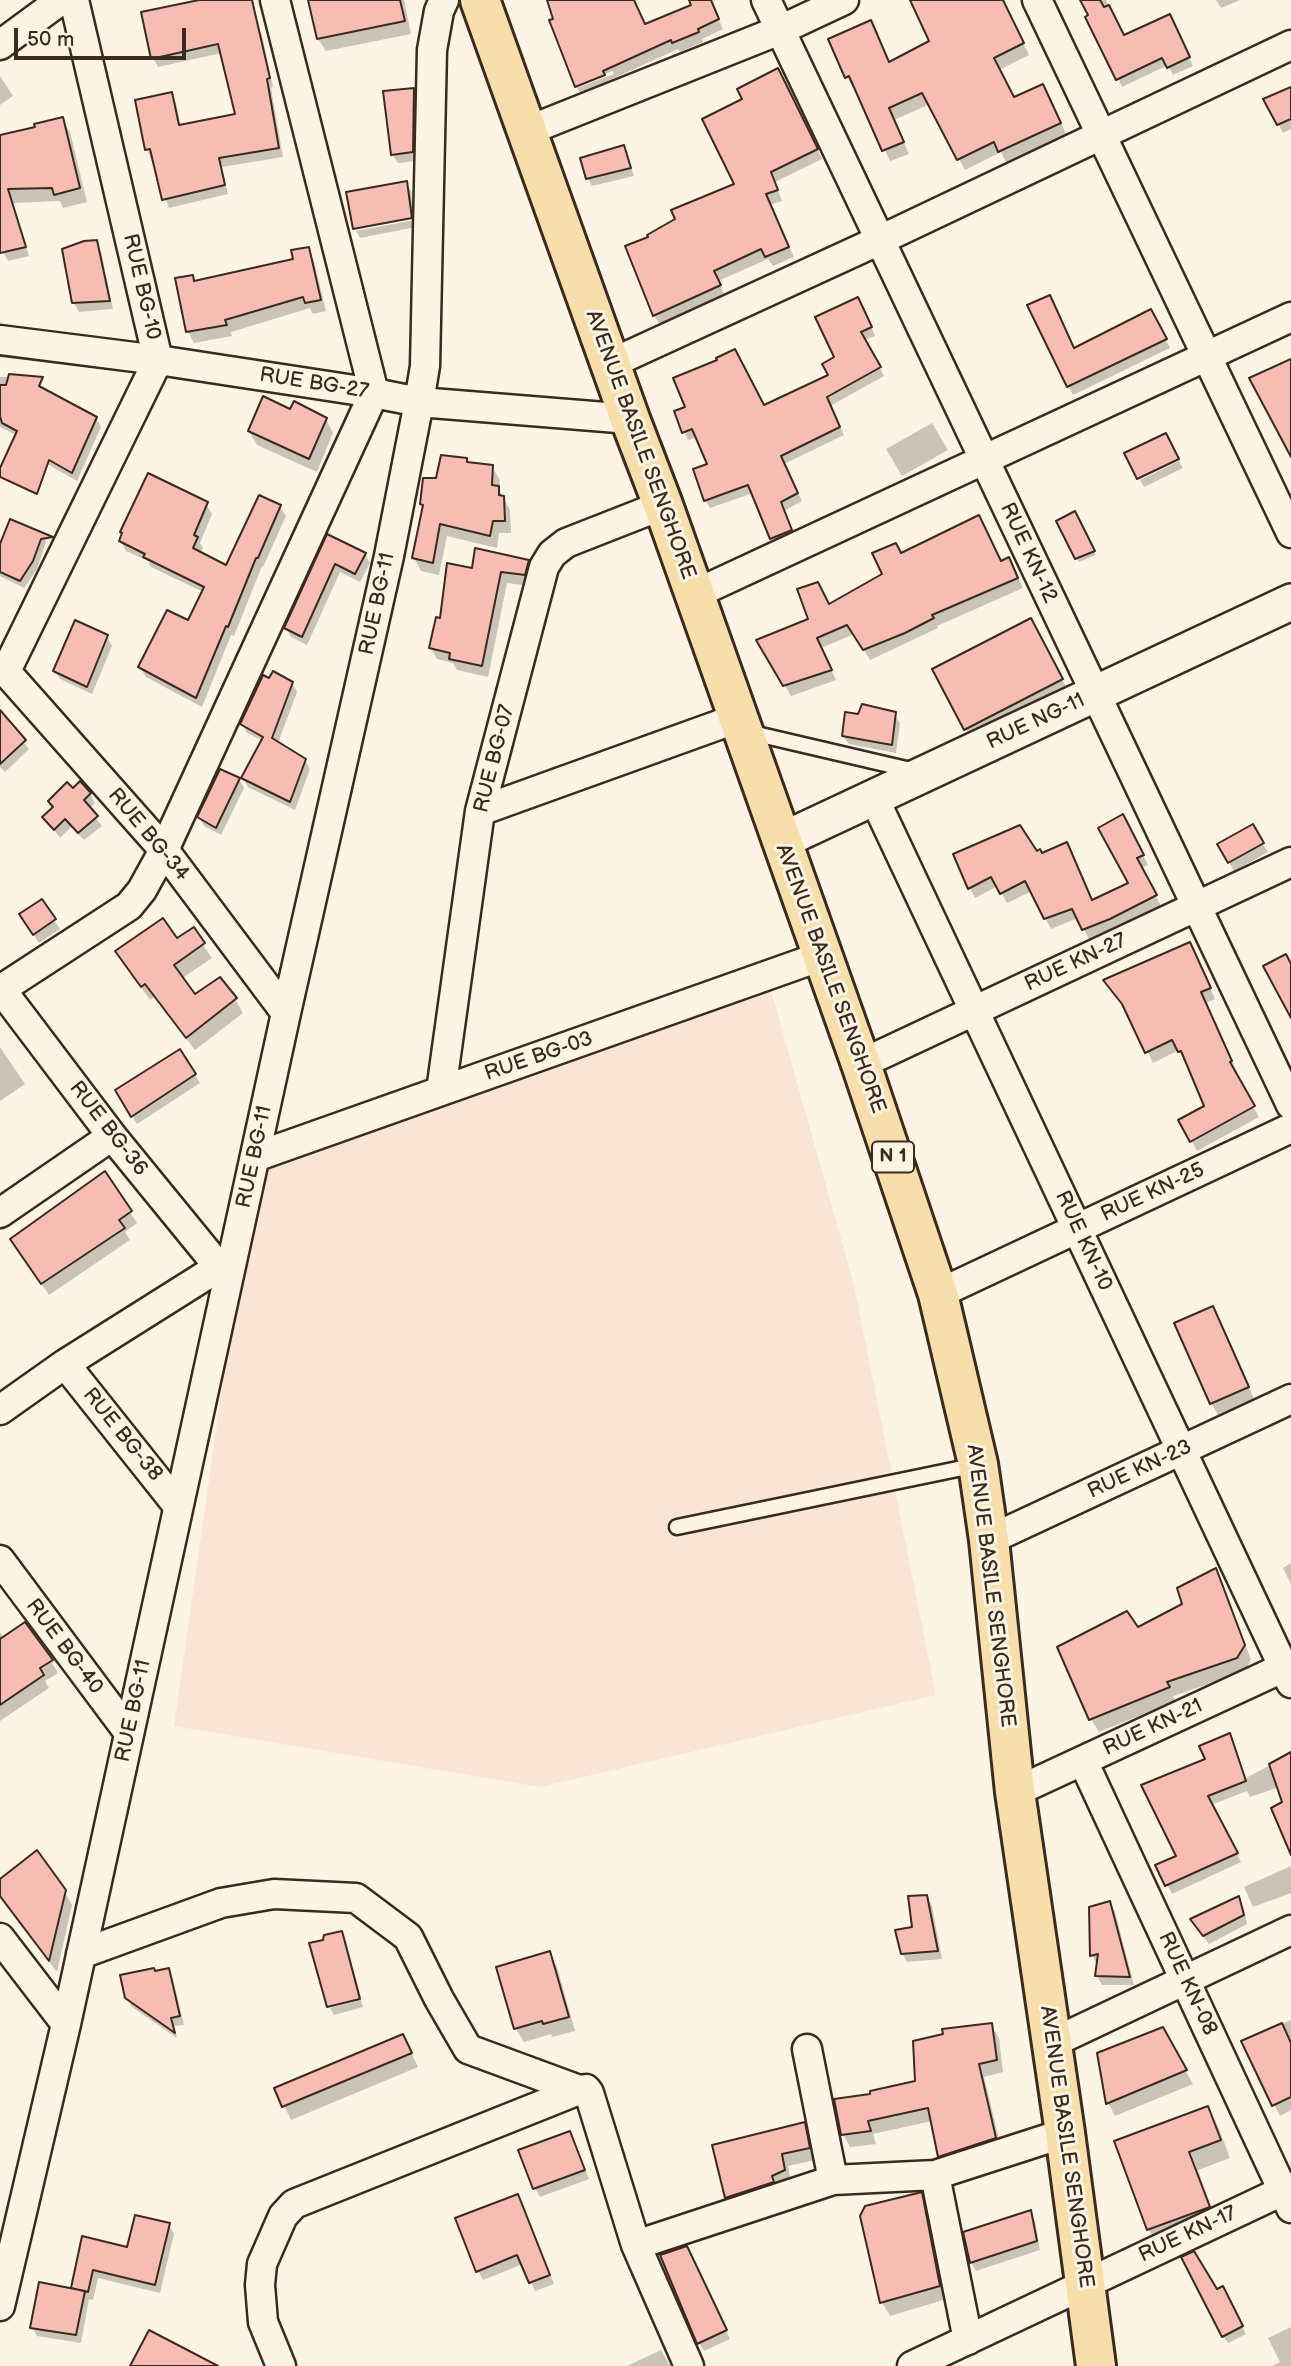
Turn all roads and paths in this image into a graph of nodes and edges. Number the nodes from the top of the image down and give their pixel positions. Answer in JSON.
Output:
{"nodes":[{"id":1,"x":61,"y":0,"type":"edge"},
{"id":2,"x":74,"y":0,"type":"edge"},
{"id":3,"x":275,"y":0,"type":"edge"},
{"id":4,"x":444,"y":0,"type":"edge"},
{"id":5,"x":480,"y":0,"type":"edge"},
{"id":6,"x":766,"y":0,"type":"edge"},
{"id":7,"x":844,"y":0,"type":"edge"},
{"id":8,"x":1037,"y":0,"type":"edge"},
{"id":9,"x":780,"y":30,"type":"junction"},
{"id":10,"x":0,"y":45,"type":"edge"},
{"id":11,"x":1291,"y":45,"type":"edge"},
{"id":12,"x":527,"y":131,"type":"junction"},
{"id":13,"x":1100,"y":135,"type":"junction"},
{"id":14,"x":880,"y":240,"type":"junction"},
{"id":15,"x":1291,"y":317,"type":"edge"},
{"id":16,"x":0,"y":340,"type":"edge"},
{"id":17,"x":1205,"y":356,"type":"junction"},
{"id":18,"x":158,"y":360,"type":"junction"},
{"id":19,"x":610,"y":364,"type":"junction"},
{"id":20,"x":374,"y":393,"type":"junction"},
{"id":21,"x":419,"y":402,"type":"junction"},
{"id":22,"x":630,"y":419,"type":"junction"},
{"id":23,"x":984,"y":460,"type":"junction"},
{"id":24,"x":663,"y":505,"type":"junction"},
{"id":25,"x":1291,"y":533,"type":"edge"},
{"id":26,"x":695,"y":594,"type":"junction"},
{"id":27,"x":1291,"y":602,"type":"edge"},
{"id":28,"x":3,"y":668,"type":"edge"},
{"id":29,"x":1095,"y":694,"type":"junction"},
{"id":30,"x":741,"y":724,"type":"junction"},
{"id":31,"x":926,"y":774,"type":"junction"},
{"id":32,"x":874,"y":798,"type":"junction"},
{"id":33,"x":480,"y":811,"type":"junction"},
{"id":34,"x":781,"y":841,"type":"junction"},
{"id":35,"x":164,"y":850,"type":"junction"},
{"id":36,"x":1291,"y":862,"type":"edge"},
{"id":37,"x":1196,"y":906,"type":"junction"},
{"id":38,"x":822,"y":956,"type":"junction"},
{"id":39,"x":0,"y":989,"type":"edge"},
{"id":40,"x":974,"y":1011,"type":"junction"},
{"id":41,"x":286,"y":1013,"type":"junction"},
{"id":42,"x":861,"y":1064,"type":"junction"},
{"id":43,"x":441,"y":1091,"type":"junction"},
{"id":44,"x":1291,"y":1105,"type":"edge"},
{"id":45,"x":1291,"y":1129,"type":"edge"},
{"id":46,"x":112,"y":1136,"type":"junction"},
{"id":47,"x":255,"y":1157,"type":"junction"},
{"id":48,"x":0,"y":1213,"type":"edge"},
{"id":49,"x":1077,"y":1229,"type":"junction"},
{"id":50,"x":224,"y":1270,"type":"junction"},
{"id":51,"x":938,"y":1294,"type":"junction"},
{"id":52,"x":65,"y":1364,"type":"junction"},
{"id":53,"x":1291,"y":1399,"type":"edge"},
{"id":54,"x":0,"y":1410,"type":"edge"},
{"id":55,"x":1181,"y":1450,"type":"junction"},
{"id":56,"x":978,"y":1464,"type":"junction"},
{"id":57,"x":178,"y":1507,"type":"junction"},
{"id":58,"x":677,"y":1527,"type":"dead end"},
{"id":59,"x":989,"y":1540,"type":"junction"},
{"id":60,"x":0,"y":1560,"type":"edge"},
{"id":61,"x":1289,"y":1672,"type":"edge"},
{"id":62,"x":129,"y":1733,"type":"junction"},
{"id":63,"x":1083,"y":1760,"type":"junction"},
{"id":64,"x":1015,"y":1792,"type":"junction"},
{"id":65,"x":1291,"y":1930,"type":"edge"},
{"id":66,"x":0,"y":1938,"type":"edge"},
{"id":67,"x":81,"y":1954,"type":"junction"},
{"id":68,"x":1185,"y":1980,"type":"junction"},
{"id":69,"x":66,"y":2024,"type":"junction"},
{"id":70,"x":1052,"y":2043,"type":"junction"},
{"id":71,"x":807,"y":2049,"type":"dead end"},
{"id":72,"x":579,"y":2090,"type":"junction"},
{"id":73,"x":1065,"y":2133,"type":"junction"},
{"id":74,"x":935,"y":2175,"type":"junction"},
{"id":75,"x":833,"y":2180,"type":"junction"},
{"id":76,"x":1288,"y":2196,"type":"edge"},
{"id":77,"x":636,"y":2245,"type":"junction"},
{"id":78,"x":1085,"y":2283,"type":"junction"},
{"id":79,"x":0,"y":2306,"type":"edge"},
{"id":80,"x":968,"y":2340,"type":"junction"},
{"id":81,"x":281,"y":2366,"type":"edge"},
{"id":82,"x":689,"y":2366,"type":"edge"},
{"id":83,"x":912,"y":2366,"type":"edge"},
{"id":84,"x":1096,"y":2366,"type":"edge"}],
"edges":[{"from":1,"to":10,"type":"street"},
{"from":2,"to":18,"type":"street","name":"RUE BG-10"},
{"from":3,"to":20,"type":"street"},
{"from":4,"to":21,"type":"street","name":"RUE BG-11"},
{"from":5,"to":12,"type":"highway","name":"AVENUE BASILE SENGHORE","number":"N 1"},
{"from":6,"to":9,"type":"street","name":"RUE KN-12"},
{"from":7,"to":9,"type":"street"},
{"from":8,"to":13,"type":"street"},
{"from":9,"to":12,"type":"street"},
{"from":9,"to":14,"type":"street","name":"RUE KN-12"},
{"from":11,"to":13,"type":"street"},
{"from":12,"to":19,"type":"highway","name":"AVENUE BASILE SENGHORE","number":"N 1"},
{"from":13,"to":14,"type":"street"},
{"from":13,"to":17,"type":"street"},
{"from":14,"to":19,"type":"street"},
{"from":14,"to":23,"type":"street","name":"RUE KN-12"},
{"from":15,"to":17,"type":"street"},
{"from":16,"to":18,"type":"street","name":"RUE BG-27"},
{"from":17,"to":23,"type":"street"},
{"from":17,"to":25,"type":"street"},
{"from":18,"to":20,"type":"street","name":"RUE BG-27"},
{"from":18,"to":28,"type":"street","name":"RUE BG-10"},
{"from":19,"to":22,"type":"highway","name":"AVENUE BASILE SENGHORE","number":"N 1"},
{"from":20,"to":21,"type":"street","name":"RUE BG-27"},
{"from":20,"to":35,"type":"street"},
{"from":21,"to":22,"type":"street","name":"RUE BG-27"},
{"from":21,"to":41,"type":"street","name":"RUE BG-11"},
{"from":22,"to":24,"type":"highway","name":"AVENUE BASILE SENGHORE","number":"N 1"},
{"from":23,"to":26,"type":"street"},
{"from":23,"to":29,"type":"street","name":"RUE KN-12"},
{"from":24,"to":26,"type":"highway","name":"AVENUE BASILE SENGHORE","number":"N 1"},
{"from":24,"to":33,"type":"street","name":"RUE BG-07"},
{"from":26,"to":30,"type":"highway","name":"AVENUE BASILE SENGHORE","number":"N 1"},
{"from":27,"to":29,"type":"street","name":"RUE NG-11"},
{"from":28,"to":35,"type":"street","name":"RUE BG-34"},
{"from":29,"to":31,"type":"street","name":"RUE NG-11"},
{"from":29,"to":37,"type":"street","name":"RUE KN-12"},
{"from":30,"to":31,"type":"lane"},
{"from":30,"to":33,"type":"street"},
{"from":30,"to":34,"type":"highway","name":"AVENUE BASILE SENGHORE","number":"N 1"},
{"from":31,"to":32,"type":"street","name":"RUE NG-11"},
{"from":32,"to":34,"type":"street","name":"RUE NG-11"},
{"from":32,"to":40,"type":"street","name":"RUE KN-10"},
{"from":33,"to":43,"type":"street","name":"RUE BG-07"},
{"from":34,"to":38,"type":"highway","name":"AVENUE BASILE SENGHORE","number":"N 1"},
{"from":35,"to":39,"type":"street"},
{"from":35,"to":41,"type":"street","name":"RUE BG-34"},
{"from":36,"to":37,"type":"street","name":"RUE KN-27"},
{"from":37,"to":40,"type":"street","name":"RUE KN-27"},
{"from":37,"to":44,"type":"street","name":"RUE KN-12"},
{"from":38,"to":42,"type":"highway","name":"AVENUE BASILE SENGHORE","number":"N 1"},
{"from":38,"to":43,"type":"street","name":"RUE BG-03"},
{"from":39,"to":46,"type":"street","name":"RUE BG-36"},
{"from":40,"to":42,"type":"street","name":"RUE KN-27"},
{"from":40,"to":49,"type":"street","name":"RUE KN-10"},
{"from":41,"to":47,"type":"street","name":"RUE BG-11"},
{"from":42,"to":51,"type":"highway","name":"AVENUE BASILE SENGHORE","number":"N 1"},
{"from":43,"to":47,"type":"street","name":"RUE BG-03"},
{"from":45,"to":49,"type":"street","name":"RUE KN-25"},
{"from":46,"to":48,"type":"street"},
{"from":46,"to":50,"type":"street","name":"RUE BG-36"},
{"from":47,"to":50,"type":"street","name":"RUE BG-11"},
{"from":49,"to":51,"type":"street","name":"RUE KN-25"},
{"from":49,"to":55,"type":"street","name":"RUE KN-10"},
{"from":50,"to":52,"type":"street"},
{"from":50,"to":57,"type":"street","name":"RUE BG-11"},
{"from":51,"to":56,"type":"highway","name":"AVENUE BASILE SENGHORE","number":"N 1"},
{"from":52,"to":54,"type":"street"},
{"from":52,"to":57,"type":"street","name":"RUE BG-38"},
{"from":53,"to":55,"type":"street","name":"RUE KN-23"},
{"from":55,"to":59,"type":"street","name":"RUE KN-23"},
{"from":55,"to":61,"type":"street","name":"RUE KN-10"},
{"from":56,"to":58,"type":"lane"},
{"from":56,"to":59,"type":"highway","name":"AVENUE BASILE SENGHORE","number":"N 1"},
{"from":57,"to":62,"type":"street","name":"RUE BG-11"},
{"from":59,"to":64,"type":"highway","name":"AVENUE BASILE SENGHORE","number":"N 1"},
{"from":60,"to":62,"type":"street","name":"RUE BG-40"},
{"from":61,"to":63,"type":"street","name":"RUE KN-21"},
{"from":62,"to":67,"type":"street","name":"RUE BG-11"},
{"from":63,"to":64,"type":"street","name":"RUE KN-21"},
{"from":63,"to":68,"type":"street","name":"RUE KN-08"},
{"from":64,"to":70,"type":"highway","name":"AVENUE BASILE SENGHORE","number":"N 1"},
{"from":65,"to":68,"type":"street"},
{"from":66,"to":69,"type":"street"},
{"from":67,"to":69,"type":"street","name":"RUE BG-11"},
{"from":67,"to":72,"type":"street"},
{"from":68,"to":70,"type":"street"},
{"from":68,"to":76,"type":"street","name":"RUE KN-08"},
{"from":69,"to":79,"type":"street","name":"RUE BG-11"},
{"from":70,"to":73,"type":"highway","name":"AVENUE BASILE SENGHORE","number":"N 1"},
{"from":71,"to":75,"type":"street"},
{"from":72,"to":77,"type":"street"},
{"from":72,"to":81,"type":"street"},
{"from":73,"to":74,"type":"street"},
{"from":73,"to":78,"type":"highway","name":"AVENUE BASILE SENGHORE","number":"N 1"},
{"from":74,"to":75,"type":"street"},
{"from":74,"to":80,"type":"street"},
{"from":75,"to":77,"type":"street"},
{"from":76,"to":78,"type":"street","name":"RUE KN-17"},
{"from":77,"to":82,"type":"street"},
{"from":78,"to":80,"type":"street","name":"RUE KN-17"},
{"from":78,"to":84,"type":"highway","name":"AVENUE BASILE SENGHORE","number":"N 1"},
{"from":80,"to":83,"type":"street","name":"RUE KN-17"}]}
